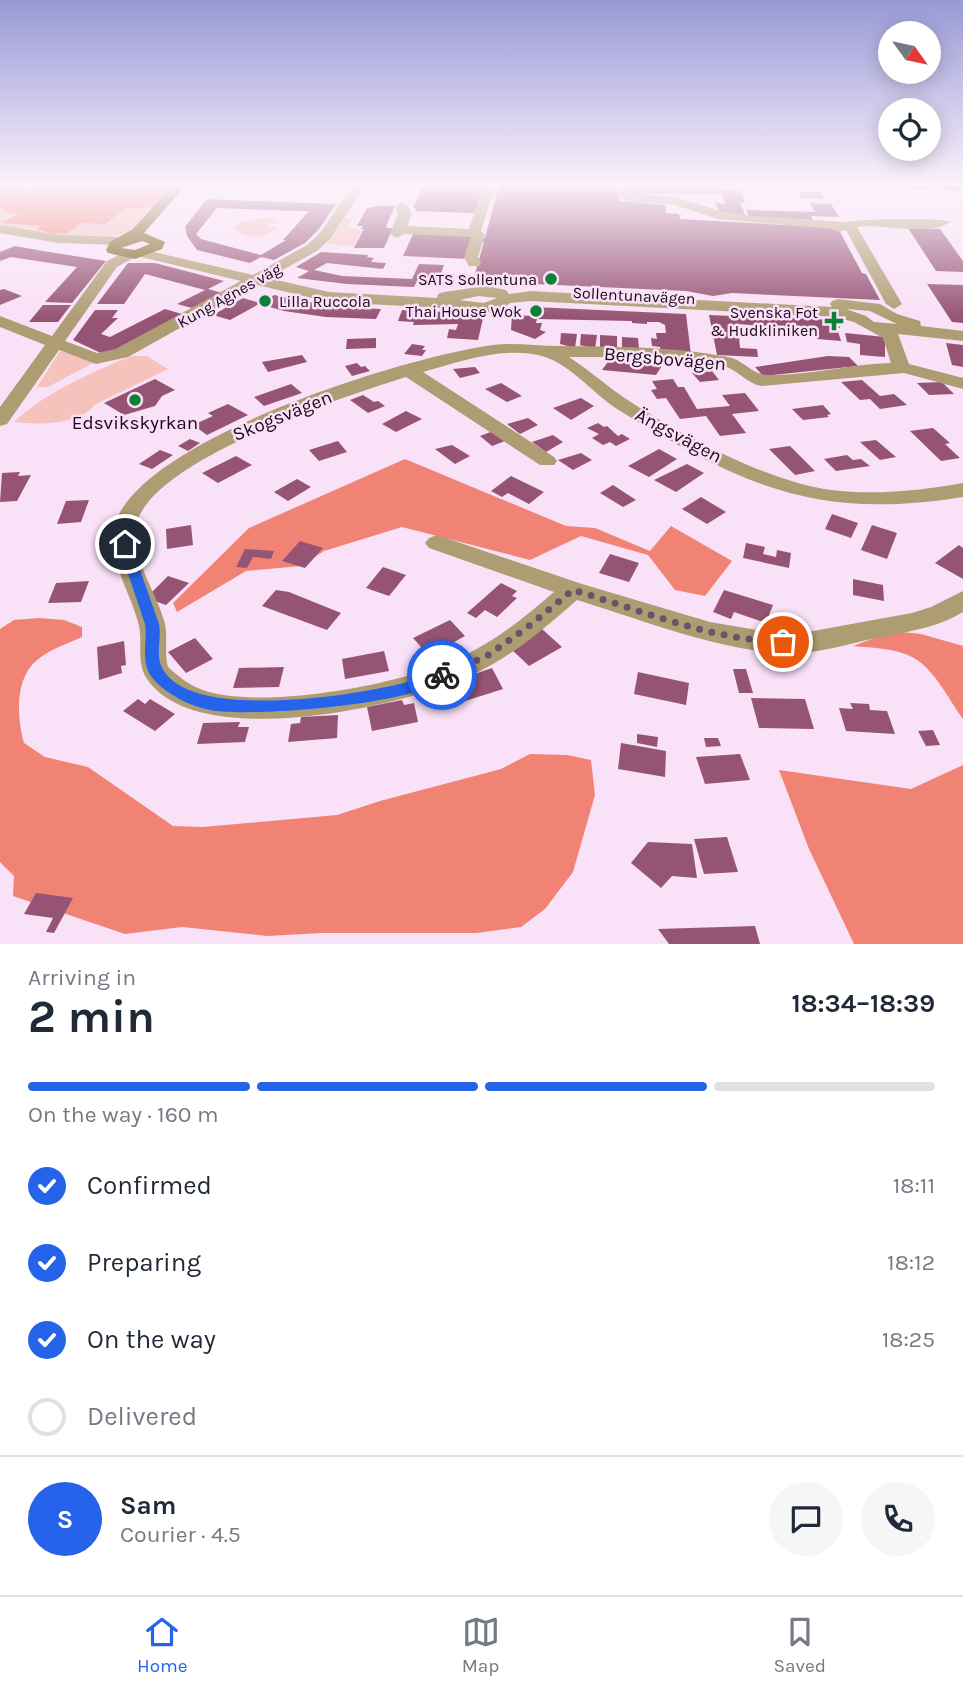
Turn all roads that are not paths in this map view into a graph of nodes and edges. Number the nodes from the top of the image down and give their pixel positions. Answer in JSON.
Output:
{"nodes":[{"id":1,"x":136,"y":230,"type":"edge"},
{"id":2,"x":159,"y":230,"type":"edge"},
{"id":3,"x":329,"y":230,"type":"edge"},
{"id":4,"x":478,"y":230,"type":"edge"},
{"id":5,"x":852,"y":230,"type":"edge"},
{"id":6,"x":3,"y":235,"type":"edge"},
{"id":7,"x":155,"y":242,"type":"junction"},
{"id":8,"x":118,"y":249,"type":"junction"},
{"id":9,"x":136,"y":254,"type":"junction"},
{"id":10,"x":474,"y":263,"type":"dead end"},
{"id":11,"x":259,"y":279,"type":"junction"},
{"id":12,"x":0,"y":321,"type":"edge"},
{"id":13,"x":890,"y":321,"type":"junction"},
{"id":14,"x":963,"y":329,"type":"edge"},
{"id":15,"x":963,"y":336,"type":"edge"},
{"id":16,"x":54,"y":343,"type":"junction"},
{"id":17,"x":547,"y":351,"type":"junction"},
{"id":18,"x":902,"y":368,"type":"junction"},
{"id":19,"x":408,"y":370,"type":"junction"},
{"id":20,"x":963,"y":384,"type":"edge"},
{"id":21,"x":2,"y":414,"type":"edge"},
{"id":22,"x":547,"y":461,"type":"dead end"},
{"id":23,"x":959,"y":496,"type":"edge"},
{"id":24,"x":437,"y":543,"type":"dead end"},
{"id":25,"x":573,"y":590,"type":"junction"},
{"id":26,"x":963,"y":600,"type":"edge"}],
"edges":[{"from":1,"to":8,"type":"main road"},
{"from":2,"to":7,"type":"main road"},
{"from":3,"to":11,"type":"street","name":"Kung Agnes väg"},
{"from":4,"to":10,"type":"street"},
{"from":5,"to":13,"type":"street"},
{"from":6,"to":8,"type":"street"},
{"from":7,"to":8,"type":"main road"},
{"from":7,"to":9,"type":"main road"},
{"from":7,"to":11,"type":"street"},
{"from":8,"to":9,"type":"street"},
{"from":8,"to":16,"type":"street"},
{"from":9,"to":11,"type":"street"},
{"from":11,"to":13,"type":"street","name":"Sollentunavägen"},
{"from":11,"to":16,"type":"street","name":"Kung Agnes väg"},
{"from":12,"to":16,"type":"street"},
{"from":13,"to":14,"type":"street","name":"Sollentunavägen"},
{"from":13,"to":15,"type":"street","name":"Sollentunavägen"},
{"from":13,"to":18,"type":"street"},
{"from":16,"to":21,"type":"street"},
{"from":17,"to":18,"type":"street","name":"Bergsbovägen"},
{"from":17,"to":19,"type":"street"},
{"from":17,"to":23,"type":"street","name":"Ängsvägen"},
{"from":18,"to":20,"type":"street","name":"Bergsbovägen"},
{"from":19,"to":22,"type":"street"},
{"from":19,"to":25,"type":"street","name":"Skogsvägen"},
{"from":24,"to":25,"type":"street"},
{"from":25,"to":26,"type":"street"}]}
